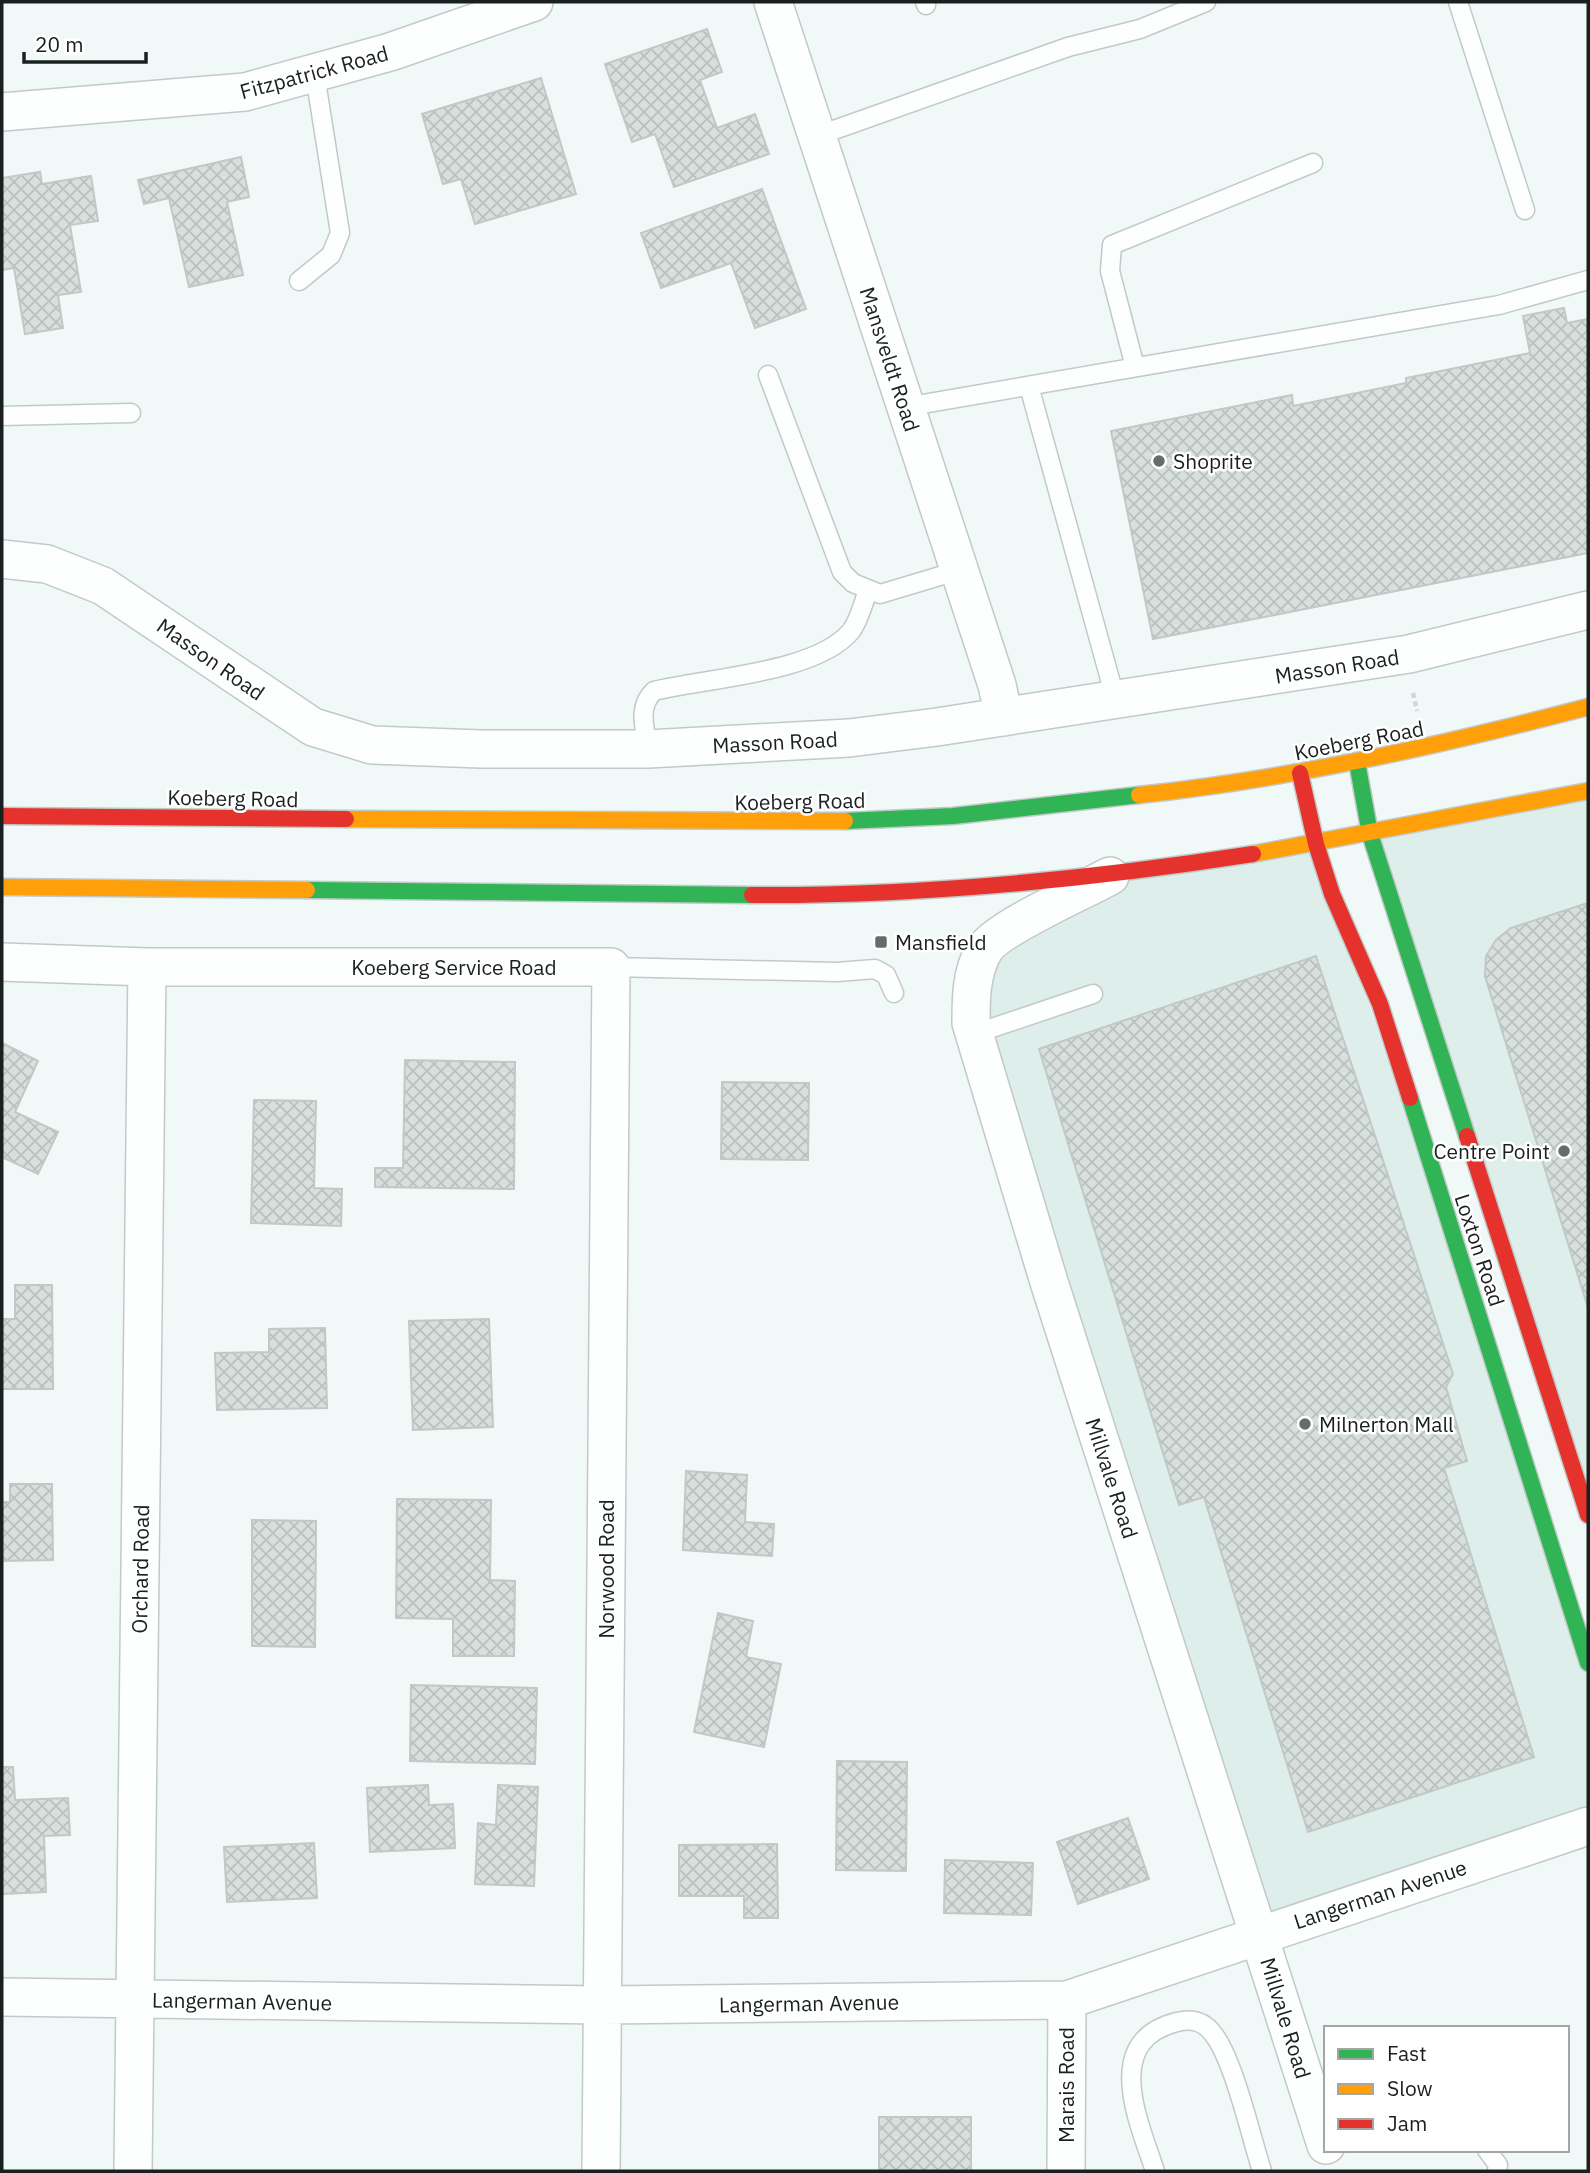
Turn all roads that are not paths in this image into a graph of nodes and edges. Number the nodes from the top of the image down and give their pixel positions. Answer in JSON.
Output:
{"nodes":[{"id":1,"x":534,"y":2,"type":"edge"},
{"id":2,"x":773,"y":2,"type":"edge"},
{"id":3,"x":1206,"y":2,"type":"edge"},
{"id":4,"x":1458,"y":2,"type":"edge"},
{"id":5,"x":315,"y":75,"type":"junction"},
{"id":6,"x":2,"y":112,"type":"edge"},
{"id":7,"x":817,"y":136,"type":"junction"},
{"id":8,"x":1313,"y":163,"type":"dead end"},
{"id":9,"x":1525,"y":210,"type":"dead end"},
{"id":10,"x":1588,"y":280,"type":"edge"},
{"id":11,"x":299,"y":281,"type":"dead end"},
{"id":12,"x":1135,"y":368,"type":"junction"},
{"id":13,"x":768,"y":375,"type":"dead end"},
{"id":14,"x":1029,"y":386,"type":"junction"},
{"id":15,"x":905,"y":407,"type":"junction"},
{"id":16,"x":131,"y":413,"type":"dead end"},
{"id":17,"x":2,"y":416,"type":"edge"},
{"id":18,"x":2,"y":559,"type":"edge"},
{"id":19,"x":960,"y":570,"type":"junction"},
{"id":20,"x":868,"y":591,"type":"junction"},
{"id":21,"x":1588,"y":610,"type":"edge"},
{"id":22,"x":1116,"y":701,"type":"junction"},
{"id":23,"x":1588,"y":707,"type":"edge"},
{"id":24,"x":1004,"y":717,"type":"junction"},
{"id":25,"x":648,"y":749,"type":"junction"},
{"id":26,"x":1357,"y":762,"type":"junction"},
{"id":27,"x":1300,"y":773,"type":"junction"},
{"id":28,"x":1588,"y":791,"type":"edge"},
{"id":29,"x":2,"y":816,"type":"edge"},
{"id":30,"x":1370,"y":834,"type":"junction"},
{"id":31,"x":1316,"y":844,"type":"junction"},
{"id":32,"x":1112,"y":876,"type":"junction"},
{"id":33,"x":2,"y":887,"type":"edge"},
{"id":34,"x":2,"y":962,"type":"edge"},
{"id":35,"x":147,"y":967,"type":"junction"},
{"id":36,"x":611,"y":967,"type":"junction"},
{"id":37,"x":894,"y":993,"type":"dead end"},
{"id":38,"x":1093,"y":994,"type":"dead end"},
{"id":39,"x":973,"y":1029,"type":"junction"},
{"id":40,"x":1588,"y":1515,"type":"edge"},
{"id":41,"x":1588,"y":1663,"type":"edge"},
{"id":42,"x":1588,"y":1826,"type":"edge"},
{"id":43,"x":1260,"y":1933,"type":"junction"},
{"id":44,"x":2,"y":1997,"type":"edge"},
{"id":45,"x":135,"y":1999,"type":"junction"},
{"id":46,"x":1067,"y":2000,"type":"junction"},
{"id":47,"x":603,"y":2005,"type":"junction"},
{"id":48,"x":1324,"y":2139,"type":"edge"},
{"id":49,"x":1328,"y":2152,"type":"edge"},
{"id":50,"x":1488,"y":2152,"type":"edge"},
{"id":51,"x":134,"y":2171,"type":"edge"},
{"id":52,"x":601,"y":2171,"type":"edge"},
{"id":53,"x":1066,"y":2171,"type":"edge"},
{"id":54,"x":1155,"y":2171,"type":"edge"},
{"id":55,"x":1262,"y":2171,"type":"edge"},
{"id":56,"x":1334,"y":2171,"type":"edge"},
{"id":57,"x":1497,"y":2171,"type":"edge"}],
"edges":[{"from":1,"to":5,"type":"street","name":"Fitzpatrick Road"},
{"from":2,"to":7,"type":"street","name":"Mansveldt Road"},
{"from":3,"to":7,"type":"lane"},
{"from":4,"to":9,"type":"lane"},
{"from":5,"to":6,"type":"street","name":"Fitzpatrick Road"},
{"from":5,"to":11,"type":"lane"},
{"from":7,"to":15,"type":"street","name":"Mansveldt Road"},
{"from":8,"to":12,"type":"lane"},
{"from":10,"to":12,"type":"lane"},
{"from":12,"to":14,"type":"lane"},
{"from":13,"to":20,"type":"lane"},
{"from":14,"to":15,"type":"lane"},
{"from":14,"to":22,"type":"lane"},
{"from":15,"to":19,"type":"street","name":"Mansveldt Road"},
{"from":16,"to":17,"type":"lane"},
{"from":18,"to":25,"type":"street","name":"Masson Road"},
{"from":19,"to":20,"type":"lane"},
{"from":19,"to":24,"type":"street","name":"Mansveldt Road"},
{"from":20,"to":25,"type":"lane"},
{"from":21,"to":22,"type":"street","name":"Masson Road"},
{"from":22,"to":24,"type":"street","name":"Masson Road"},
{"from":23,"to":26,"type":"main road","name":"Koeberg Road"},
{"from":24,"to":25,"type":"street","name":"Masson Road"},
{"from":26,"to":27,"type":"main road","name":"Koeberg Road"},
{"from":26,"to":30,"type":"main road","name":"Loxton Road"},
{"from":27,"to":29,"type":"main road","name":"Koeberg Road"},
{"from":27,"to":31,"type":"main road","name":"Loxton Road"},
{"from":28,"to":30,"type":"main road"},
{"from":30,"to":31,"type":"main road"},
{"from":30,"to":40,"type":"main road","name":"Loxton Road"},
{"from":31,"to":32,"type":"main road"},
{"from":31,"to":41,"type":"main road","name":"Loxton Road"},
{"from":32,"to":33,"type":"main road"},
{"from":32,"to":39,"type":"street","name":"Millvale Road"},
{"from":34,"to":35,"type":"street","name":"Koeberg Service Road"},
{"from":35,"to":36,"type":"street","name":"Koeberg Service Road"},
{"from":35,"to":45,"type":"street","name":"Orchard Road"},
{"from":36,"to":37,"type":"lane","name":"Koeberg Service Road"},
{"from":36,"to":47,"type":"street","name":"Norwood Road"},
{"from":38,"to":39,"type":"lane"},
{"from":39,"to":43,"type":"street","name":"Millvale Road"},
{"from":42,"to":43,"type":"street","name":"Langerman Avenue"},
{"from":43,"to":46,"type":"street","name":"Langerman Avenue"},
{"from":43,"to":48,"type":"street","name":"Millvale Road"},
{"from":44,"to":45,"type":"street","name":"Langerman Avenue"},
{"from":45,"to":47,"type":"street","name":"Langerman Avenue"},
{"from":45,"to":51,"type":"street","name":"Orchard Road"},
{"from":46,"to":47,"type":"street","name":"Langerman Avenue"},
{"from":46,"to":53,"type":"street","name":"Marais Road"},
{"from":47,"to":52,"type":"street","name":"Norwood Road"},
{"from":49,"to":56,"type":"street"},
{"from":50,"to":57,"type":"lane"},
{"from":54,"to":55,"type":"lane"}]}
